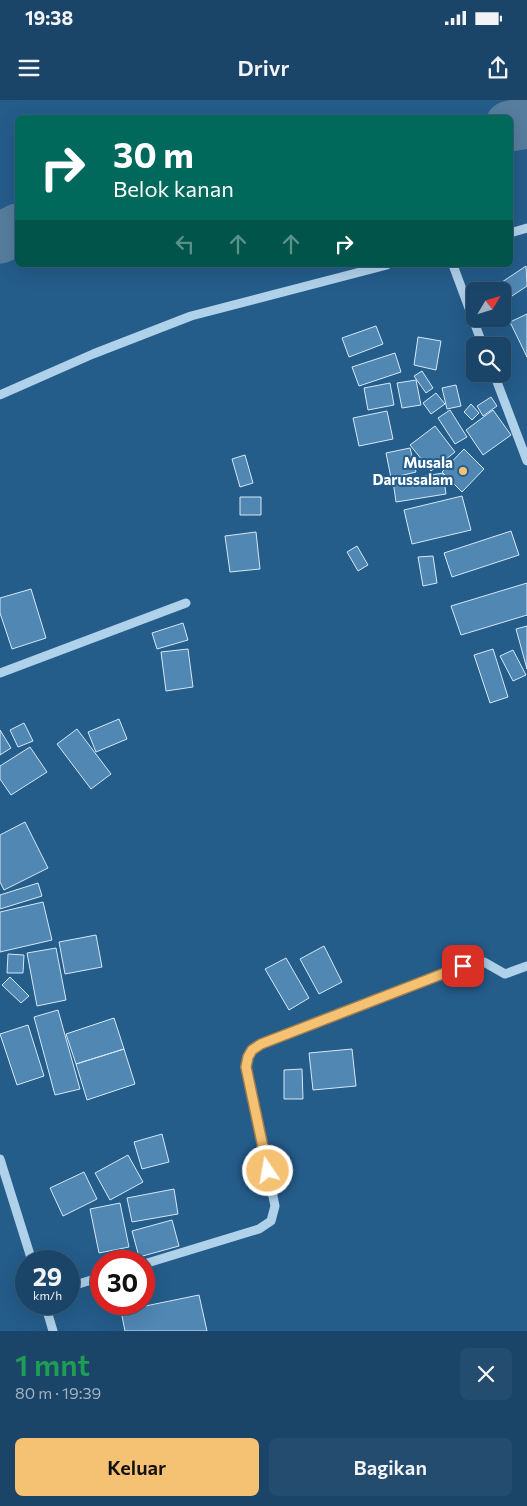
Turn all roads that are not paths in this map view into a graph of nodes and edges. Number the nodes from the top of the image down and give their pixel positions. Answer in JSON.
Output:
{"nodes":[{"id":1,"x":527,"y":228,"type":"edge"},
{"id":2,"x":513,"y":232,"type":"edge"},
{"id":3,"x":379,"y":267,"type":"edge"},
{"id":4,"x":454,"y":267,"type":"edge"},
{"id":5,"x":481,"y":337,"type":"edge"},
{"id":6,"x":497,"y":382,"type":"edge"},
{"id":7,"x":0,"y":395,"type":"edge"},
{"id":8,"x":527,"y":461,"type":"edge"},
{"id":9,"x":186,"y":603,"type":"dead end"},
{"id":10,"x":0,"y":673,"type":"edge"},
{"id":11,"x":527,"y":966,"type":"edge"},
{"id":12,"x":0,"y":1160,"type":"edge"},
{"id":13,"x":29,"y":1250,"type":"edge"},
{"id":14,"x":155,"y":1261,"type":"edge"},
{"id":15,"x":48,"y":1315,"type":"edge"},
{"id":16,"x":53,"y":1331,"type":"edge"}],
"edges":[{"from":1,"to":2,"type":"street"},
{"from":3,"to":7,"type":"street"},
{"from":4,"to":5,"type":"street"},
{"from":6,"to":8,"type":"street"},
{"from":9,"to":10,"type":"street"},
{"from":11,"to":14,"type":"street"},
{"from":12,"to":13,"type":"street"},
{"from":15,"to":16,"type":"street"}]}
